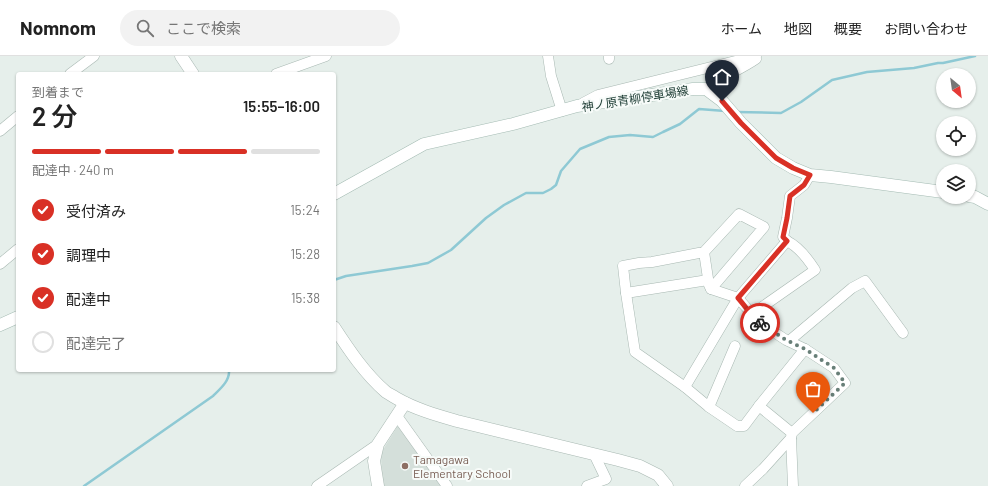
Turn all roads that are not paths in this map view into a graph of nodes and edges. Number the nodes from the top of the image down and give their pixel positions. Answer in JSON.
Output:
{"nodes":[{"id":1,"x":94,"y":56,"type":"edge"},
{"id":2,"x":181,"y":56,"type":"edge"},
{"id":3,"x":326,"y":56,"type":"edge"},
{"id":4,"x":548,"y":56,"type":"edge"},
{"id":5,"x":756,"y":56,"type":"edge"},
{"id":6,"x":759,"y":56,"type":"edge"},
{"id":7,"x":73,"y":72,"type":"edge"},
{"id":8,"x":192,"y":72,"type":"edge"},
{"id":9,"x":282,"y":72,"type":"edge"},
{"id":10,"x":706,"y":89,"type":"junction"},
{"id":11,"x":577,"y":106,"type":"junction"},
{"id":12,"x":562,"y":111,"type":"junction"},
{"id":13,"x":16,"y":118,"type":"edge"},
{"id":14,"x":0,"y":131,"type":"edge"},
{"id":15,"x":810,"y":175,"type":"junction"},
{"id":16,"x":936,"y":191,"type":"edge"},
{"id":17,"x":336,"y":193,"type":"edge"},
{"id":18,"x":976,"y":198,"type":"edge"},
{"id":19,"x":988,"y":204,"type":"edge"},
{"id":20,"x":787,"y":241,"type":"junction"},
{"id":21,"x":16,"y":251,"type":"edge"},
{"id":22,"x":704,"y":252,"type":"junction"},
{"id":23,"x":0,"y":264,"type":"edge"},
{"id":24,"x":710,"y":284,"type":"junction"},
{"id":25,"x":626,"y":293,"type":"junction"},
{"id":26,"x":738,"y":298,"type":"junction"},
{"id":27,"x":752,"y":314,"type":"junction"},
{"id":28,"x":16,"y":318,"type":"edge"},
{"id":29,"x":0,"y":325,"type":"edge"},
{"id":30,"x":336,"y":330,"type":"edge"},
{"id":31,"x":903,"y":333,"type":"dead end"},
{"id":32,"x":789,"y":341,"type":"junction"},
{"id":33,"x":735,"y":346,"type":"dead end"},
{"id":34,"x":805,"y":349,"type":"junction"},
{"id":35,"x":684,"y":387,"type":"junction"},
{"id":36,"x":406,"y":403,"type":"junction"},
{"id":37,"x":759,"y":406,"type":"junction"},
{"id":38,"x":709,"y":407,"type":"junction"},
{"id":39,"x":397,"y":416,"type":"junction"},
{"id":40,"x":791,"y":435,"type":"junction"},
{"id":41,"x":378,"y":444,"type":"junction"},
{"id":42,"x":594,"y":454,"type":"junction"},
{"id":43,"x":317,"y":486,"type":"edge"},
{"id":44,"x":378,"y":486,"type":"edge"},
{"id":45,"x":447,"y":486,"type":"edge"},
{"id":46,"x":587,"y":486,"type":"edge"},
{"id":47,"x":667,"y":486,"type":"edge"},
{"id":48,"x":745,"y":486,"type":"edge"},
{"id":49,"x":793,"y":486,"type":"edge"}],
"edges":[{"from":1,"to":7,"type":"street"},
{"from":2,"to":8,"type":"main road"},
{"from":3,"to":9,"type":"street"},
{"from":4,"to":12,"type":"street"},
{"from":5,"to":11,"type":"street"},
{"from":6,"to":10,"type":"street"},
{"from":10,"to":11,"type":"main road","name":"神ノ原青柳停車場線"},
{"from":10,"to":15,"type":"main road","name":"神ノ原青柳停車場線"},
{"from":11,"to":12,"type":"main road","name":"神ノ原青柳停車場線"},
{"from":12,"to":17,"type":"main road","name":"神ノ原青柳停車場線"},
{"from":13,"to":14,"type":"street"},
{"from":15,"to":16,"type":"main road","name":"神ノ原青柳停車場線"},
{"from":15,"to":20,"type":"street"},
{"from":18,"to":19,"type":"main road"},
{"from":20,"to":26,"type":"street"},
{"from":20,"to":27,"type":"street"},
{"from":21,"to":23,"type":"street"},
{"from":22,"to":24,"type":"street"},
{"from":22,"to":24,"type":"street"},
{"from":22,"to":25,"type":"street"},
{"from":24,"to":25,"type":"street"},
{"from":24,"to":26,"type":"street"},
{"from":25,"to":35,"type":"street"},
{"from":26,"to":27,"type":"street"},
{"from":26,"to":35,"type":"street"},
{"from":27,"to":32,"type":"street"},
{"from":28,"to":29,"type":"main road"},
{"from":30,"to":36,"type":"main road"},
{"from":31,"to":32,"type":"street"},
{"from":32,"to":34,"type":"street"},
{"from":33,"to":38,"type":"street"},
{"from":34,"to":37,"type":"street"},
{"from":34,"to":40,"type":"street"},
{"from":35,"to":38,"type":"street"},
{"from":36,"to":39,"type":"main road"},
{"from":36,"to":42,"type":"main road"},
{"from":37,"to":38,"type":"street"},
{"from":37,"to":40,"type":"street"},
{"from":39,"to":41,"type":"main road"},
{"from":39,"to":45,"type":"street"},
{"from":40,"to":48,"type":"street"},
{"from":40,"to":49,"type":"street"},
{"from":41,"to":43,"type":"street"},
{"from":41,"to":44,"type":"main road"},
{"from":42,"to":46,"type":"street"},
{"from":42,"to":47,"type":"main road"}]}
